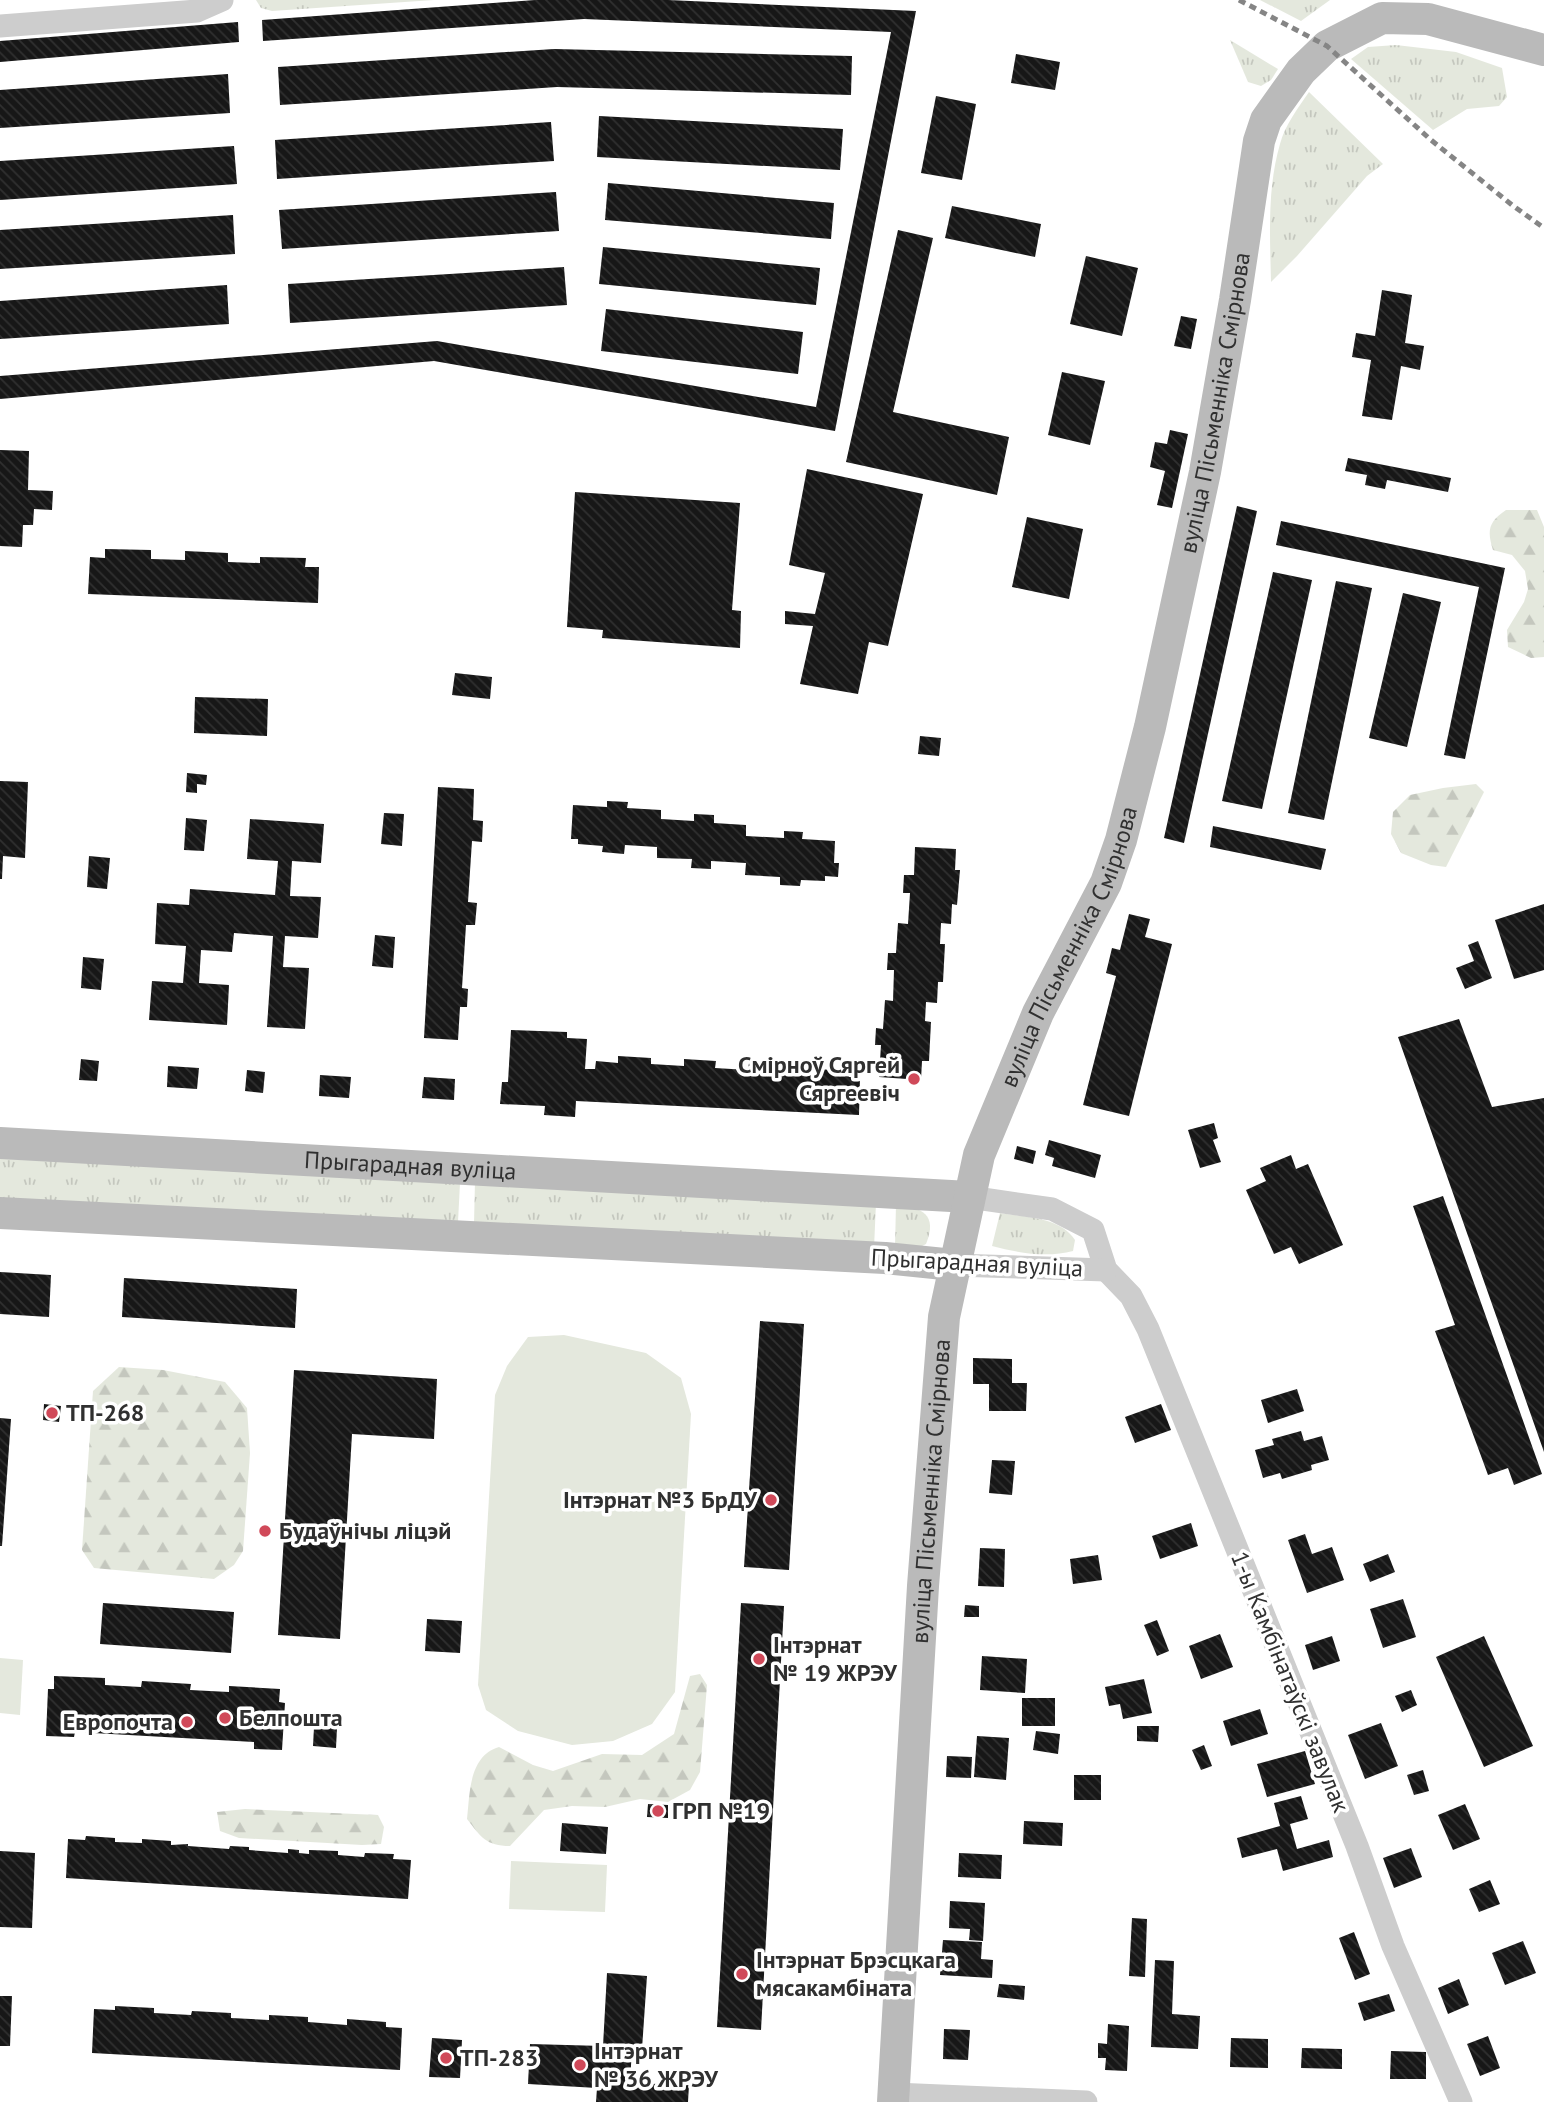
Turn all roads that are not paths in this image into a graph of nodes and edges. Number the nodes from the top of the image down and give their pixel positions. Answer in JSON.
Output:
{"nodes":[{"id":1,"x":222,"y":0,"type":"edge"},
{"id":2,"x":0,"y":26,"type":"edge"},
{"id":3,"x":1544,"y":50,"type":"edge"},
{"id":4,"x":0,"y":1143,"type":"edge"},
{"id":5,"x":970,"y":1197,"type":"junction"},
{"id":6,"x":0,"y":1213,"type":"edge"},
{"id":7,"x":954,"y":1265,"type":"junction"},
{"id":8,"x":1106,"y":1270,"type":"junction"},
{"id":9,"x":893,"y":2098,"type":"edge"},
{"id":10,"x":1086,"y":2102,"type":"edge"},
{"id":11,"x":1461,"y":2102,"type":"edge"}],
"edges":[{"from":1,"to":2,"type":"street"},
{"from":3,"to":5,"type":"main road","name":"вуліца Пісьменніка Смірнова"},
{"from":4,"to":5,"type":"main road","name":"Прыгарадная вуліца"},
{"from":5,"to":7,"type":"main road","name":"вуліца Пісьменніка Смірнова"},
{"from":5,"to":8,"type":"street","name":"Прыгарадная вуліца"},
{"from":6,"to":7,"type":"main road","name":"Прыгарадная вуліца"},
{"from":7,"to":8,"type":"street","name":"Прыгарадная вуліца"},
{"from":7,"to":9,"type":"main road","name":"вуліца Пісьменніка Смірнова"},
{"from":8,"to":11,"type":"street","name":"1-ы Камбінатаўскі завулак"},
{"from":9,"to":10,"type":"street"}]}
